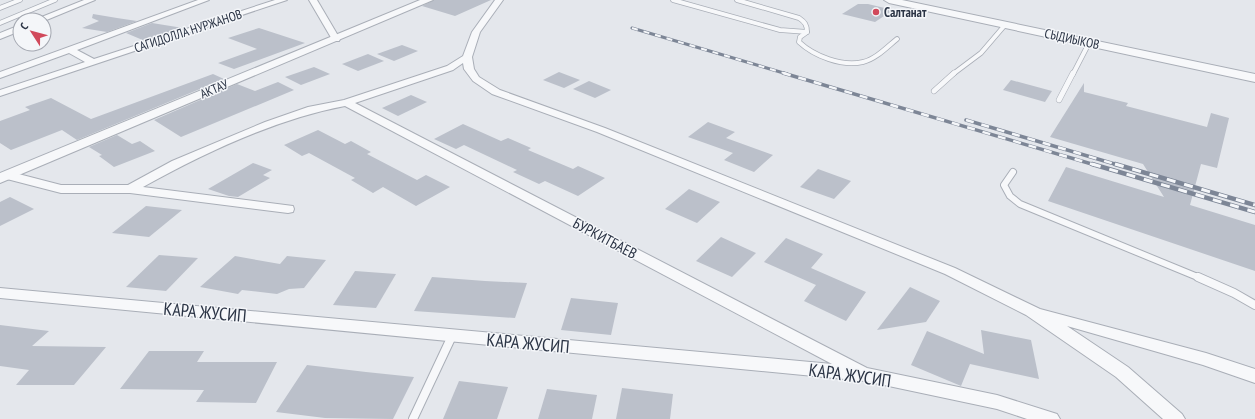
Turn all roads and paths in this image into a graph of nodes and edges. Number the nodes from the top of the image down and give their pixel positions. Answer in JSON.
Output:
{"nodes":[{"id":1,"x":20,"y":0,"type":"edge"},
{"id":2,"x":55,"y":0,"type":"edge"},
{"id":3,"x":91,"y":0,"type":"edge"},
{"id":4,"x":205,"y":0,"type":"edge"},
{"id":5,"x":283,"y":0,"type":"edge"},
{"id":6,"x":313,"y":0,"type":"edge"},
{"id":7,"x":428,"y":0,"type":"edge"},
{"id":8,"x":499,"y":0,"type":"edge"},
{"id":9,"x":673,"y":0,"type":"edge"},
{"id":10,"x":737,"y":0,"type":"edge"},
{"id":11,"x":889,"y":0,"type":"edge"},
{"id":12,"x":0,"y":8,"type":"edge"},
{"id":13,"x":52,"y":15,"type":"edge"},
{"id":14,"x":0,"y":23,"type":"edge"},
{"id":15,"x":1005,"y":25,"type":"junction"},
{"id":16,"x":12,"y":31,"type":"edge"},
{"id":17,"x":807,"y":32,"type":"junction"},
{"id":18,"x":0,"y":36,"type":"edge"},
{"id":19,"x":336,"y":39,"type":"junction"},
{"id":20,"x":897,"y":39,"type":"dead end"},
{"id":21,"x":1089,"y":43,"type":"junction"},
{"id":22,"x":70,"y":50,"type":"junction"},
{"id":23,"x":468,"y":57,"type":"junction"},
{"id":24,"x":92,"y":62,"type":"junction"},
{"id":25,"x":0,"y":76,"type":"edge"},
{"id":26,"x":1255,"y":78,"type":"edge"},
{"id":27,"x":934,"y":91,"type":"dead end"},
{"id":28,"x":0,"y":93,"type":"edge"},
{"id":29,"x":1059,"y":100,"type":"dead end"},
{"id":30,"x":346,"y":103,"type":"junction"},
{"id":31,"x":1013,"y":172,"type":"dead end"},
{"id":32,"x":3,"y":177,"type":"edge"},
{"id":33,"x":130,"y":189,"type":"junction"},
{"id":34,"x":288,"y":209,"type":"dead end"},
{"id":35,"x":0,"y":293,"type":"edge"},
{"id":36,"x":1255,"y":305,"type":"edge"},
{"id":37,"x":1032,"y":311,"type":"junction"},
{"id":38,"x":452,"y":336,"type":"junction"},
{"id":39,"x":865,"y":374,"type":"junction"},
{"id":40,"x":1255,"y":376,"type":"edge"},
{"id":41,"x":413,"y":419,"type":"edge"},
{"id":42,"x":1051,"y":419,"type":"edge"},
{"id":43,"x":1176,"y":419,"type":"edge"}],
"edges":[{"from":1,"to":12,"type":"lane"},
{"from":2,"to":14,"type":"lane"},
{"from":3,"to":13,"type":"street"},
{"from":4,"to":22,"type":"street","name":"САГИДОЛЛА НУРЖАНОВ"},
{"from":5,"to":24,"type":"street","name":"САГИДОЛЛА НУРЖАНОВ"},
{"from":6,"to":19,"type":"street"},
{"from":7,"to":19,"type":"street","name":"АКТАУ"},
{"from":8,"to":23,"type":"street"},
{"from":9,"to":17,"type":"lane"},
{"from":10,"to":17,"type":"lane"},
{"from":11,"to":15,"type":"street","name":"СЫДИЫКОВ"},
{"from":15,"to":21,"type":"street","name":"СЫДИЫКОВ"},
{"from":15,"to":27,"type":"lane"},
{"from":16,"to":18,"type":"street"},
{"from":17,"to":20,"type":"lane"},
{"from":19,"to":32,"type":"street","name":"АКТАУ"},
{"from":21,"to":26,"type":"street","name":"СЫДИЫКОВ"},
{"from":21,"to":29,"type":"lane"},
{"from":22,"to":24,"type":"street"},
{"from":22,"to":25,"type":"street","name":"САГИДОЛЛА НУРЖАНОВ"},
{"from":23,"to":30,"type":"street"},
{"from":23,"to":37,"type":"street"},
{"from":24,"to":28,"type":"street","name":"САГИДОЛЛА НУРЖАНОВ"},
{"from":30,"to":33,"type":"street"},
{"from":30,"to":39,"type":"street","name":"БУРКИТБАЕВ"},
{"from":31,"to":36,"type":"lane"},
{"from":32,"to":33,"type":"street"},
{"from":33,"to":34,"type":"street"},
{"from":35,"to":38,"type":"street","name":"КАРА ЖУСИП"},
{"from":37,"to":40,"type":"street"},
{"from":37,"to":43,"type":"street"},
{"from":38,"to":39,"type":"street","name":"КАРА ЖУСИП"},
{"from":38,"to":41,"type":"lane"},
{"from":39,"to":42,"type":"street","name":"КАРА ЖУСИП"}]}
